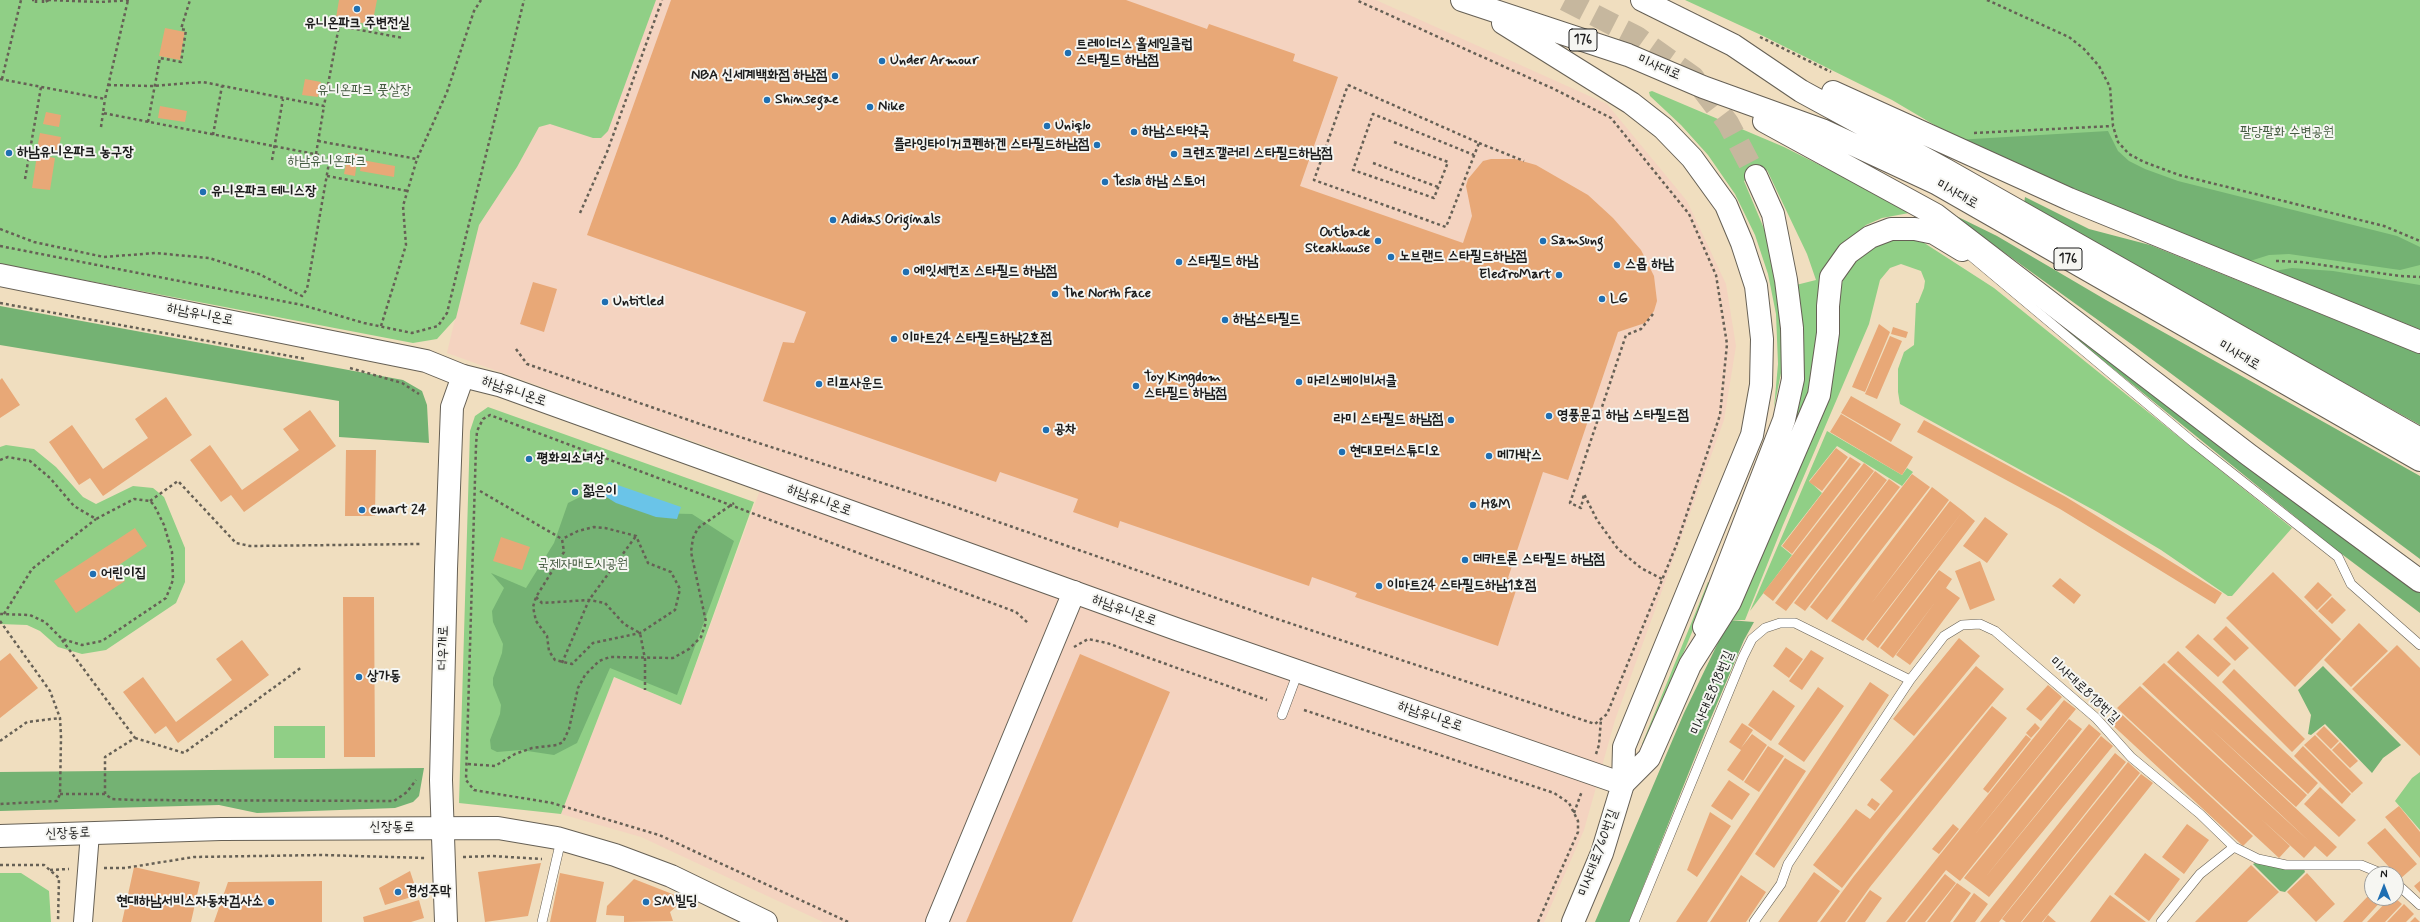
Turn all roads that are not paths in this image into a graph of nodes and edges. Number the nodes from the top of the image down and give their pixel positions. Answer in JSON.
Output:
{"nodes":[{"id":1,"x":1642,"y":0,"type":"edge"},
{"id":2,"x":1467,"y":2,"type":"edge"},
{"id":3,"x":1733,"y":46,"type":"junction"},
{"id":4,"x":1703,"y":87,"type":"junction"},
{"id":5,"x":1756,"y":176,"type":"tunnel mouth"},
{"id":6,"x":1966,"y":252,"type":"junction"},
{"id":7,"x":0,"y":275,"type":"edge"},
{"id":8,"x":2017,"y":276,"type":"junction"},
{"id":9,"x":2420,"y":342,"type":"edge"},
{"id":10,"x":463,"y":376,"type":"junction"},
{"id":11,"x":2420,"y":438,"type":"edge"},
{"id":12,"x":2420,"y":460,"type":"edge"},
{"id":13,"x":2420,"y":581,"type":"edge"},
{"id":14,"x":1074,"y":592,"type":"junction"},
{"id":15,"x":2420,"y":645,"type":"edge"},
{"id":16,"x":1690,"y":665,"type":"junction"},
{"id":17,"x":1298,"y":672,"type":"junction"},
{"id":18,"x":1910,"y":680,"type":"junction"},
{"id":19,"x":1282,"y":714,"type":"dead end"},
{"id":20,"x":1623,"y":784,"type":"junction"},
{"id":21,"x":442,"y":828,"type":"junction"},
{"id":22,"x":90,"y":833,"type":"junction"},
{"id":23,"x":0,"y":836,"type":"edge"},
{"id":24,"x":2234,"y":848,"type":"junction"},
{"id":25,"x":558,"y":850,"type":"junction"},
{"id":26,"x":2364,"y":867,"type":"edge"},
{"id":27,"x":2404,"y":890,"type":"edge"},
{"id":28,"x":2420,"y":905,"type":"edge"},
{"id":29,"x":83,"y":922,"type":"edge"},
{"id":30,"x":446,"y":922,"type":"edge"},
{"id":31,"x":542,"y":922,"type":"edge"},
{"id":32,"x":766,"y":922,"type":"edge"},
{"id":33,"x":937,"y":922,"type":"edge"},
{"id":34,"x":1573,"y":922,"type":"edge"},
{"id":35,"x":1634,"y":922,"type":"edge"},
{"id":36,"x":1754,"y":922,"type":"edge"},
{"id":37,"x":2161,"y":922,"type":"edge"}],
"edges":[{"from":1,"to":3,"type":"main road","name":"미사대로","number":"176"},
{"from":2,"to":4,"type":"main road","name":"미사대로","number":"176"},
{"from":2,"to":20,"type":"main road"},
{"from":3,"to":9,"type":"main road"},
{"from":3,"to":11,"type":"main road","name":"미사대로","number":"176"},
{"from":4,"to":8,"type":"main road"},
{"from":4,"to":12,"type":"main road","name":"미사대로","number":"176"},
{"from":5,"to":16,"type":"main road"},
{"from":6,"to":8,"type":"main road"},
{"from":6,"to":15,"type":"lane"},
{"from":6,"to":16,"type":"main road"},
{"from":7,"to":10,"type":"main road","name":"하남유니온로"},
{"from":8,"to":13,"type":"main road"},
{"from":10,"to":14,"type":"main road","name":"하남유니온로"},
{"from":10,"to":21,"type":"main road","name":"더우개로"},
{"from":14,"to":17,"type":"main road","name":"하남유니온로"},
{"from":14,"to":33,"type":"main road"},
{"from":16,"to":20,"type":"main road"},
{"from":17,"to":19,"type":"lane"},
{"from":17,"to":20,"type":"main road","name":"하남유니온로"},
{"from":18,"to":24,"type":"lane","name":"미사대로818번길"},
{"from":18,"to":35,"type":"lane","name":"미사대로818번길"},
{"from":18,"to":36,"type":"lane","name":"미사대로818번길"},
{"from":20,"to":34,"type":"main road","name":"미사대로760번길"},
{"from":21,"to":22,"type":"main road","name":"신장동로"},
{"from":21,"to":25,"type":"main road","name":"신장동로"},
{"from":21,"to":30,"type":"main road","name":"더우개로"},
{"from":22,"to":23,"type":"main road","name":"신장동로"},
{"from":22,"to":29,"type":"street"},
{"from":24,"to":26,"type":"lane","name":"미사대로818번길"},
{"from":24,"to":37,"type":"lane"},
{"from":25,"to":31,"type":"lane"},
{"from":25,"to":32,"type":"main road","name":"신장동로"},
{"from":27,"to":28,"type":"lane"}]}
